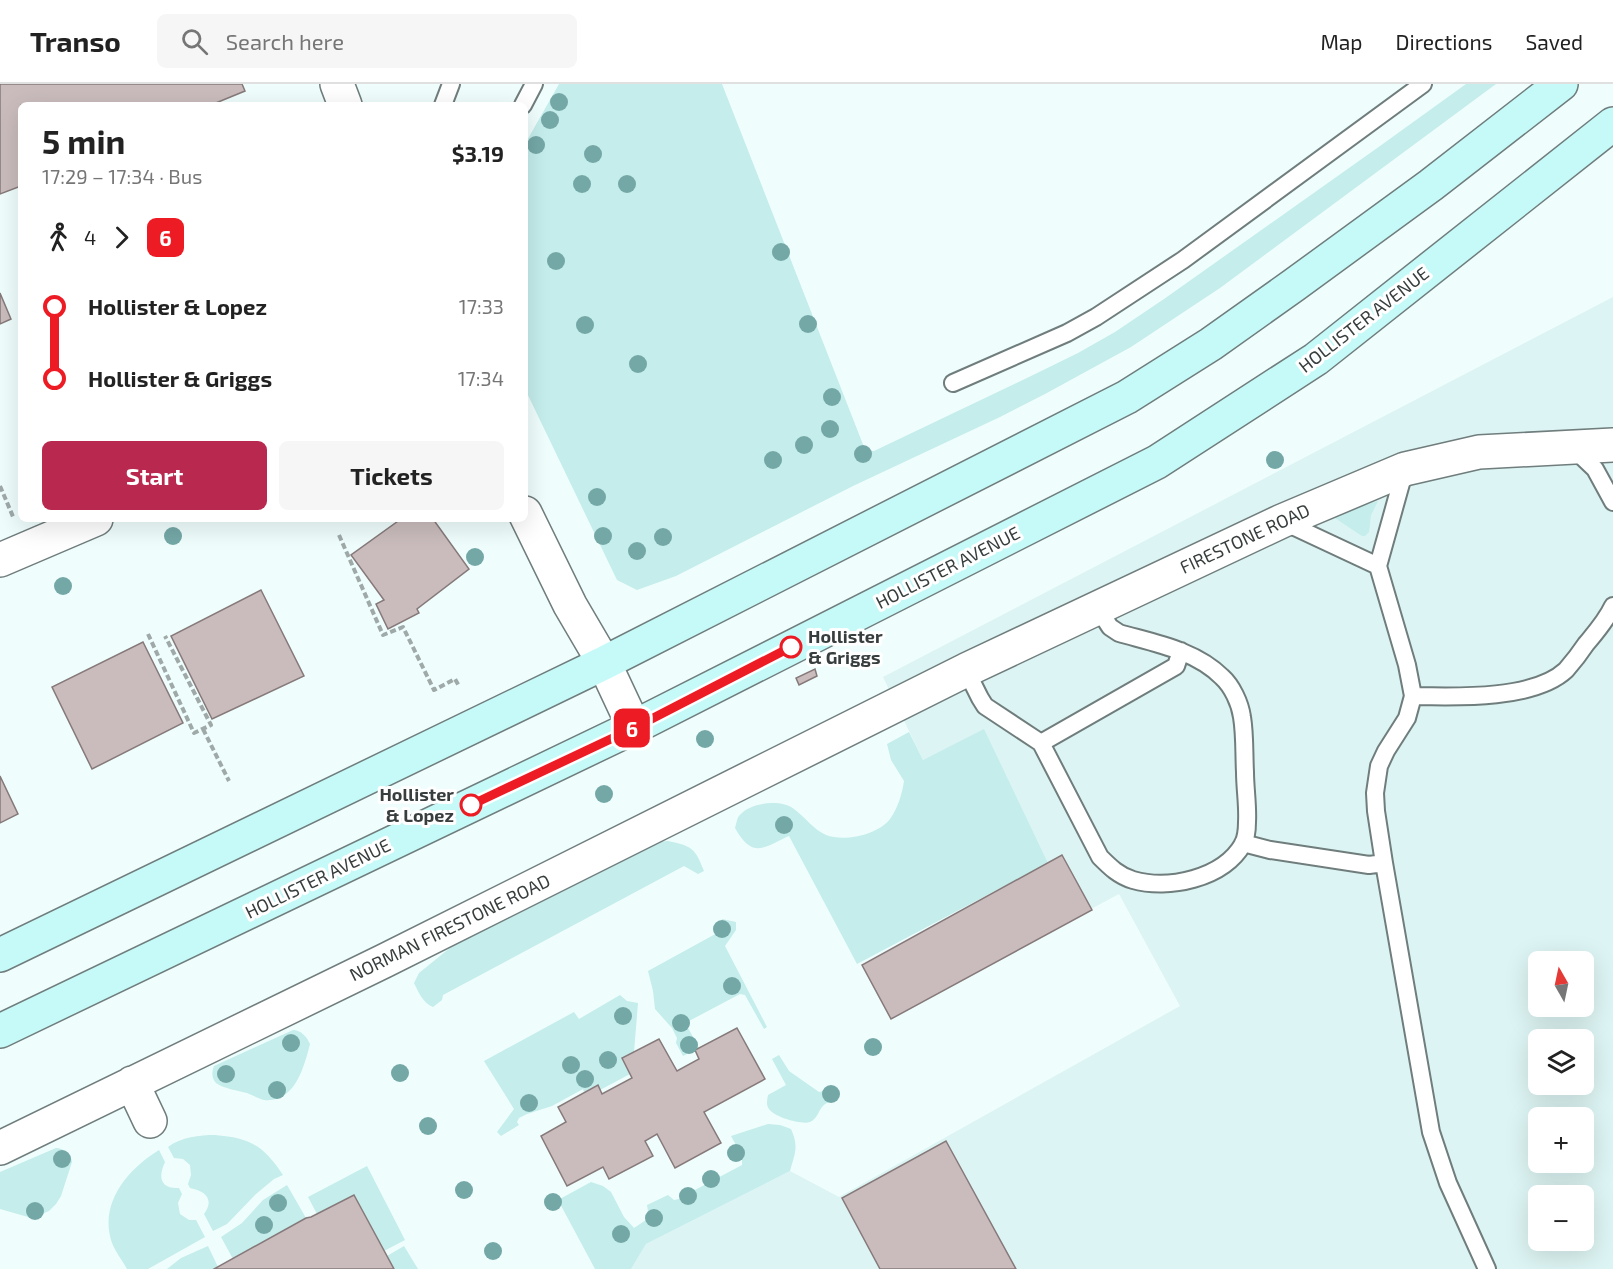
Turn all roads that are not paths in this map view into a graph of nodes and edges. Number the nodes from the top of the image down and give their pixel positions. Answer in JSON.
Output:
{"nodes":[{"id":1,"x":337,"y":84,"type":"edge"},
{"id":2,"x":451,"y":84,"type":"edge"},
{"id":3,"x":534,"y":84,"type":"edge"},
{"id":4,"x":1423,"y":84,"type":"edge"},
{"id":5,"x":1561,"y":84,"type":"edge"},
{"id":6,"x":344,"y":102,"type":"edge"},
{"id":7,"x":443,"y":102,"type":"edge"},
{"id":8,"x":525,"y":102,"type":"edge"},
{"id":9,"x":1613,"y":124,"type":"edge"},
{"id":10,"x":953,"y":383,"type":"dead end"},
{"id":11,"x":1613,"y":445,"type":"edge"},
{"id":12,"x":1572,"y":446,"type":"junction"},
{"id":13,"x":1405,"y":469,"type":"junction"},
{"id":14,"x":1613,"y":502,"type":"edge"},
{"id":15,"x":528,"y":519,"type":"edge"},
{"id":16,"x":1282,"y":521,"type":"junction"},
{"id":17,"x":89,"y":522,"type":"edge"},
{"id":18,"x":0,"y":560,"type":"edge"},
{"id":19,"x":1378,"y":566,"type":"junction"},
{"id":20,"x":1613,"y":606,"type":"edge"},
{"id":21,"x":1098,"y":607,"type":"junction"},
{"id":22,"x":1180,"y":651,"type":"junction"},
{"id":23,"x":604,"y":663,"type":"junction"},
{"id":24,"x":966,"y":670,"type":"junction"},
{"id":25,"x":1413,"y":696,"type":"junction"},
{"id":26,"x":898,"y":704,"type":"joint"},
{"id":27,"x":634,"y":728,"type":"junction"},
{"id":28,"x":1041,"y":743,"type":"junction"},
{"id":29,"x":1243,"y":843,"type":"junction"},
{"id":30,"x":1384,"y":863,"type":"junction"},
{"id":31,"x":0,"y":956,"type":"edge"},
{"id":32,"x":0,"y":1031,"type":"edge"},
{"id":33,"x":132,"y":1083,"type":"junction"},
{"id":34,"x":150,"y":1121,"type":"dead end"},
{"id":35,"x":0,"y":1148,"type":"edge"},
{"id":36,"x":1488,"y":1269,"type":"edge"}],
"edges":[{"from":1,"to":6,"type":"street"},
{"from":2,"to":7,"type":"lane"},
{"from":3,"to":8,"type":"lane"},
{"from":4,"to":10,"type":"lane"},
{"from":5,"to":23,"type":"main road"},
{"from":9,"to":27,"type":"main road","name":"HOLLISTER AVENUE"},
{"from":11,"to":12,"type":"street","name":"FIRESTONE ROAD"},
{"from":12,"to":13,"type":"street","name":"FIRESTONE ROAD"},
{"from":12,"to":14,"type":"lane"},
{"from":13,"to":16,"type":"street","name":"FIRESTONE ROAD"},
{"from":13,"to":19,"type":"lane"},
{"from":15,"to":23,"type":"street"},
{"from":16,"to":19,"type":"lane"},
{"from":16,"to":21,"type":"street","name":"FIRESTONE ROAD"},
{"from":17,"to":18,"type":"street"},
{"from":19,"to":25,"type":"lane"},
{"from":20,"to":25,"type":"lane"},
{"from":21,"to":22,"type":"lane"},
{"from":21,"to":24,"type":"street","name":"FIRESTONE ROAD"},
{"from":22,"to":28,"type":"lane"},
{"from":22,"to":29,"type":"lane"},
{"from":23,"to":27,"type":"street"},
{"from":23,"to":31,"type":"main road"},
{"from":24,"to":26,"type":"street","name":"FIRESTONE ROAD"},
{"from":24,"to":28,"type":"lane"},
{"from":25,"to":30,"type":"lane"},
{"from":26,"to":33,"type":"street","name":"NORMAN FIRESTONE ROAD"},
{"from":27,"to":32,"type":"main road","name":"HOLLISTER AVENUE"},
{"from":28,"to":29,"type":"lane"},
{"from":29,"to":30,"type":"lane"},
{"from":30,"to":36,"type":"lane"},
{"from":33,"to":34,"type":"street"},
{"from":33,"to":35,"type":"street","name":"NORMAN FIRESTONE ROAD"}]}
